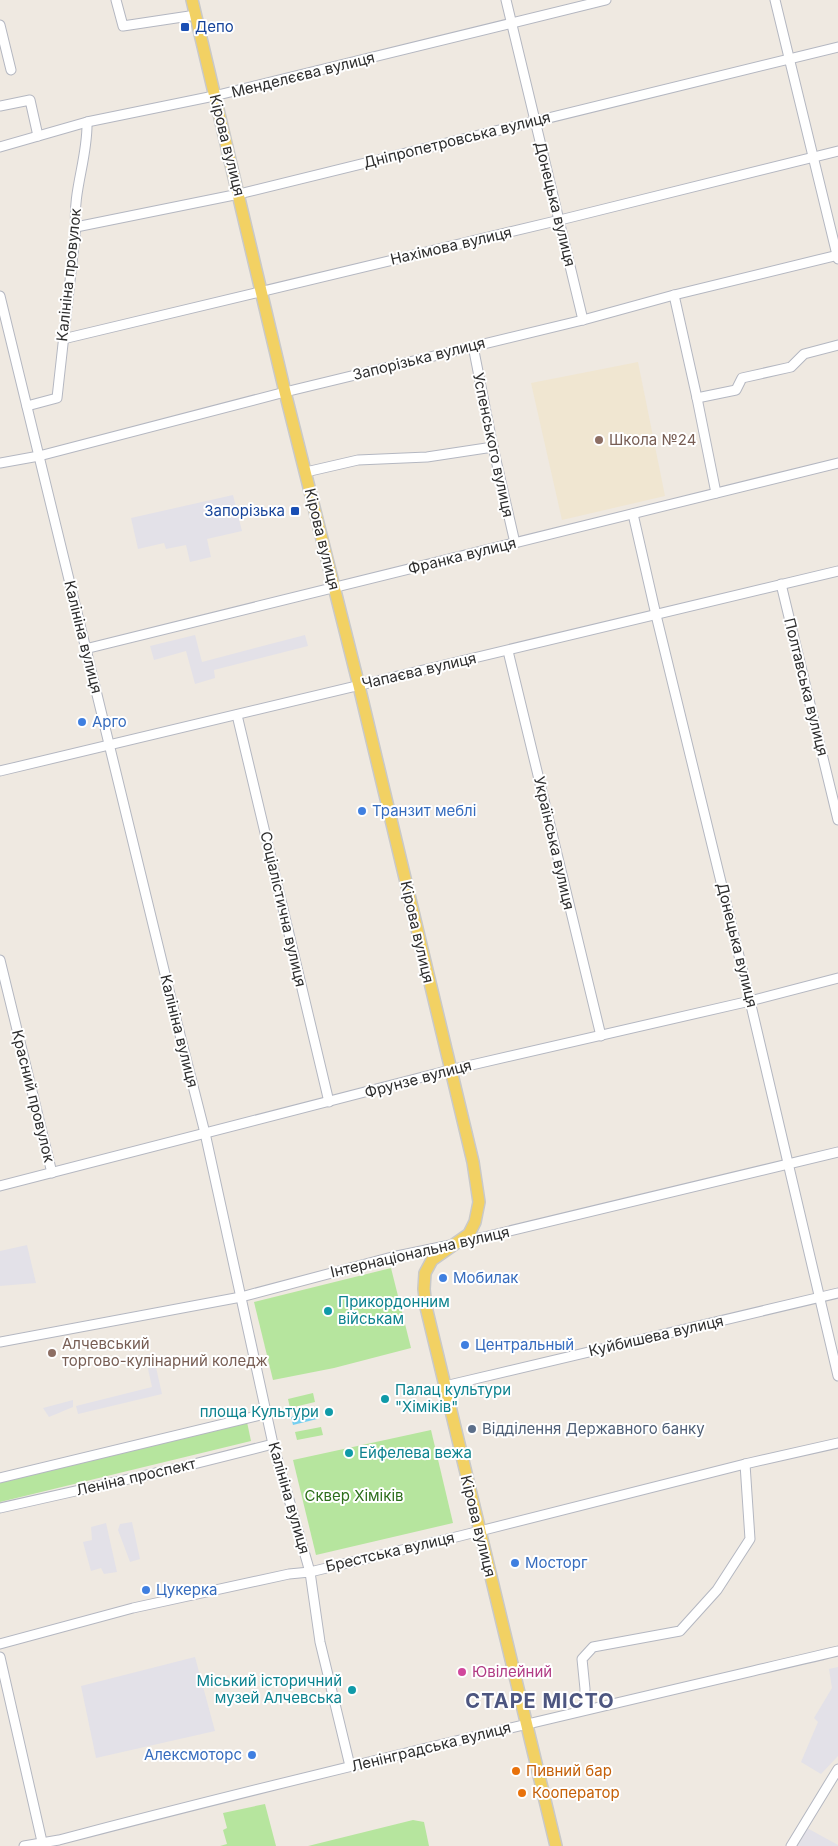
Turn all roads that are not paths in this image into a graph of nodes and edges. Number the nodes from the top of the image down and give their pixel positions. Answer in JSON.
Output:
{"nodes":[{"id":1,"x":116,"y":0,"type":"edge"},
{"id":2,"x":192,"y":0,"type":"edge"},
{"id":3,"x":506,"y":0,"type":"edge"},
{"id":4,"x":606,"y":0,"type":"edge"},
{"id":5,"x":775,"y":0,"type":"edge"},
{"id":6,"x":196,"y":15,"type":"junction"},
{"id":7,"x":512,"y":24,"type":"junction"},
{"id":8,"x":0,"y":25,"type":"edge"},
{"id":9,"x":838,"y":47,"type":"edge"},
{"id":10,"x":789,"y":59,"type":"junction"},
{"id":11,"x":11,"y":70,"type":"dead end"},
{"id":12,"x":214,"y":96,"type":"junction"},
{"id":13,"x":0,"y":106,"type":"edge"},
{"id":14,"x":535,"y":121,"type":"junction"},
{"id":15,"x":87,"y":122,"type":"junction"},
{"id":16,"x":38,"y":136,"type":"junction"},
{"id":17,"x":0,"y":147,"type":"edge"},
{"id":18,"x":838,"y":151,"type":"edge"},
{"id":19,"x":814,"y":156,"type":"junction"},
{"id":20,"x":239,"y":194,"type":"junction"},
{"id":21,"x":560,"y":220,"type":"junction"},
{"id":22,"x":76,"y":228,"type":"junction"},
{"id":23,"x":838,"y":256,"type":"edge"},
{"id":24,"x":261,"y":291,"type":"junction"},
{"id":25,"x":674,"y":295,"type":"junction"},
{"id":26,"x":0,"y":296,"type":"edge"},
{"id":27,"x":583,"y":320,"type":"junction"},
{"id":28,"x":63,"y":339,"type":"junction"},
{"id":29,"x":838,"y":345,"type":"edge"},
{"id":30,"x":473,"y":346,"type":"junction"},
{"id":31,"x":286,"y":392,"type":"junction"},
{"id":32,"x":698,"y":398,"type":"junction"},
{"id":33,"x":27,"y":406,"type":"junction"},
{"id":34,"x":493,"y":447,"type":"junction"},
{"id":35,"x":39,"y":456,"type":"junction"},
{"id":36,"x":0,"y":463,"type":"edge"},
{"id":37,"x":838,"y":463,"type":"edge"},
{"id":38,"x":306,"y":472,"type":"junction"},
{"id":39,"x":716,"y":493,"type":"junction"},
{"id":40,"x":633,"y":514,"type":"junction"},
{"id":41,"x":515,"y":543,"type":"junction"},
{"id":42,"x":838,"y":571,"type":"edge"},
{"id":43,"x":781,"y":584,"type":"junction"},
{"id":44,"x":334,"y":588,"type":"junction"},
{"id":45,"x":656,"y":614,"type":"junction"},
{"id":46,"x":85,"y":649,"type":"junction"},
{"id":47,"x":508,"y":650,"type":"junction"},
{"id":48,"x":359,"y":686,"type":"junction"},
{"id":49,"x":237,"y":715,"type":"junction"},
{"id":50,"x":109,"y":746,"type":"junction"},
{"id":51,"x":0,"y":771,"type":"edge"},
{"id":52,"x":838,"y":820,"type":"edge"},
{"id":53,"x":0,"y":960,"type":"edge"},
{"id":54,"x":838,"y":978,"type":"edge"},
{"id":55,"x":750,"y":1001,"type":"junction"},
{"id":56,"x":601,"y":1036,"type":"junction"},
{"id":57,"x":450,"y":1070,"type":"junction"},
{"id":58,"x":329,"y":1102,"type":"junction"},
{"id":59,"x":205,"y":1133,"type":"junction"},
{"id":60,"x":838,"y":1152,"type":"edge"},
{"id":61,"x":789,"y":1162,"type":"junction"},
{"id":62,"x":52,"y":1173,"type":"junction"},
{"id":63,"x":0,"y":1186,"type":"edge"},
{"id":64,"x":455,"y":1244,"type":"junction"},
{"id":65,"x":838,"y":1292,"type":"edge"},
{"id":66,"x":241,"y":1297,"type":"junction"},
{"id":67,"x":818,"y":1298,"type":"junction"},
{"id":68,"x":0,"y":1342,"type":"edge"},
{"id":69,"x":838,"y":1376,"type":"edge"},
{"id":70,"x":445,"y":1386,"type":"junction"},
{"id":71,"x":265,"y":1414,"type":"junction"},
{"id":72,"x":838,"y":1443,"type":"edge"},
{"id":73,"x":272,"y":1444,"type":"junction"},
{"id":74,"x":744,"y":1464,"type":"junction"},
{"id":75,"x":0,"y":1478,"type":"edge"},
{"id":76,"x":0,"y":1508,"type":"edge"},
{"id":77,"x":479,"y":1531,"type":"junction"},
{"id":78,"x":310,"y":1572,"type":"junction"},
{"id":79,"x":0,"y":1644,"type":"edge"},
{"id":80,"x":838,"y":1651,"type":"edge"},
{"id":81,"x":0,"y":1657,"type":"edge"},
{"id":82,"x":584,"y":1710,"type":"junction"},
{"id":83,"x":526,"y":1723,"type":"junction"},
{"id":84,"x":350,"y":1766,"type":"junction"},
{"id":85,"x":838,"y":1770,"type":"edge"},
{"id":86,"x":43,"y":1844,"type":"edge"},
{"id":87,"x":24,"y":1846,"type":"edge"},
{"id":88,"x":556,"y":1846,"type":"edge"},
{"id":89,"x":792,"y":1846,"type":"edge"}],
"edges":[{"from":1,"to":6,"type":"street"},
{"from":2,"to":6,"type":"main road","name":"Кірова вулиця"},
{"from":3,"to":7,"type":"street","name":"Донецька вулиця"},
{"from":4,"to":7,"type":"street","name":"Менделєєва вулиця"},
{"from":5,"to":10,"type":"street"},
{"from":6,"to":12,"type":"main road","name":"Кірова вулиця"},
{"from":7,"to":12,"type":"street","name":"Менделєєва вулиця"},
{"from":7,"to":14,"type":"street","name":"Донецька вулиця"},
{"from":8,"to":11,"type":"street"},
{"from":9,"to":10,"type":"street","name":"Дніпропетровська вулиця"},
{"from":10,"to":14,"type":"street","name":"Дніпропетровська вулиця"},
{"from":10,"to":19,"type":"street"},
{"from":12,"to":15,"type":"street","name":"Менделєєва вулиця"},
{"from":12,"to":20,"type":"main road","name":"Кірова вулиця"},
{"from":13,"to":16,"type":"street"},
{"from":14,"to":20,"type":"street","name":"Дніпропетровська вулиця"},
{"from":14,"to":21,"type":"street","name":"Донецька вулиця"},
{"from":15,"to":16,"type":"street","name":"Менделєєва вулиця"},
{"from":15,"to":22,"type":"street","name":"Калініна провулок"},
{"from":16,"to":17,"type":"street","name":"Менделєєва вулиця"},
{"from":18,"to":19,"type":"street","name":"Нахімова вулиця"},
{"from":19,"to":21,"type":"street","name":"Нахімова вулиця"},
{"from":19,"to":23,"type":"street"},
{"from":20,"to":22,"type":"street","name":"Дніпропетровська вулиця"},
{"from":20,"to":24,"type":"main road","name":"Кірова вулиця"},
{"from":21,"to":24,"type":"street","name":"Нахімова вулиця"},
{"from":21,"to":27,"type":"street","name":"Донецька вулиця"},
{"from":22,"to":28,"type":"street","name":"Калініна провулок"},
{"from":23,"to":25,"type":"street","name":"Запорізька вулиця"},
{"from":24,"to":28,"type":"street","name":"Нахімова вулиця"},
{"from":24,"to":31,"type":"main road","name":"Кірова вулиця"},
{"from":25,"to":27,"type":"street","name":"Запорізька вулиця"},
{"from":25,"to":32,"type":"street"},
{"from":26,"to":33,"type":"street","name":"Калініна вулиця"},
{"from":27,"to":30,"type":"street","name":"Запорізька вулиця"},
{"from":28,"to":33,"type":"street","name":"Калініна провулок"},
{"from":29,"to":32,"type":"street"},
{"from":30,"to":31,"type":"street","name":"Запорізька вулиця"},
{"from":30,"to":34,"type":"street","name":"Успенського вулиця"},
{"from":31,"to":35,"type":"street","name":"Запорізька вулиця"},
{"from":31,"to":38,"type":"main road","name":"Кірова вулиця"},
{"from":32,"to":39,"type":"street"},
{"from":33,"to":35,"type":"street","name":"Калініна вулиця"},
{"from":34,"to":38,"type":"street"},
{"from":34,"to":41,"type":"street","name":"Успенського вулиця"},
{"from":35,"to":36,"type":"street","name":"Запорізька вулиця"},
{"from":35,"to":46,"type":"street","name":"Калініна вулиця"},
{"from":37,"to":39,"type":"street","name":"Франка вулиця"},
{"from":38,"to":44,"type":"main road","name":"Кірова вулиця"},
{"from":39,"to":40,"type":"street","name":"Франка вулиця"},
{"from":40,"to":41,"type":"street","name":"Франка вулиця"},
{"from":40,"to":45,"type":"street","name":"Донецька вулиця"},
{"from":41,"to":44,"type":"street","name":"Франка вулиця"},
{"from":42,"to":43,"type":"street","name":"Чапаєва вулиця"},
{"from":43,"to":45,"type":"street","name":"Чапаєва вулиця"},
{"from":43,"to":52,"type":"street","name":"Полтавська вулиця"},
{"from":44,"to":46,"type":"street","name":"Франка вулиця"},
{"from":44,"to":48,"type":"main road","name":"Кірова вулиця"},
{"from":45,"to":47,"type":"street","name":"Чапаєва вулиця"},
{"from":45,"to":55,"type":"street","name":"Донецька вулиця"},
{"from":46,"to":50,"type":"street","name":"Калініна вулиця"},
{"from":47,"to":48,"type":"street","name":"Чапаєва вулиця"},
{"from":47,"to":56,"type":"street","name":"Українська вулиця"},
{"from":48,"to":49,"type":"street","name":"Чапаєва вулиця"},
{"from":48,"to":57,"type":"main road","name":"Кірова вулиця"},
{"from":49,"to":50,"type":"street","name":"Чапаєва вулиця"},
{"from":49,"to":58,"type":"street","name":"Соціалістична вулиця"},
{"from":50,"to":51,"type":"street","name":"Чапаєва вулиця"},
{"from":50,"to":59,"type":"street","name":"Калініна вулиця"},
{"from":53,"to":62,"type":"street","name":"Красний провулок"},
{"from":54,"to":55,"type":"street","name":"Фрунзе вулиця"},
{"from":55,"to":56,"type":"street","name":"Фрунзе вулиця"},
{"from":55,"to":61,"type":"street","name":"Донецька вулиця"},
{"from":56,"to":57,"type":"street","name":"Фрунзе вулиця"},
{"from":57,"to":58,"type":"street","name":"Фрунзе вулиця"},
{"from":57,"to":64,"type":"main road","name":"Кірова вулиця"},
{"from":58,"to":59,"type":"street","name":"Фрунзе вулиця"},
{"from":59,"to":62,"type":"street","name":"Фрунзе вулиця"},
{"from":59,"to":66,"type":"street","name":"Калініна вулиця"},
{"from":60,"to":61,"type":"street","name":"Інтернаціональна вулиця"},
{"from":61,"to":64,"type":"street","name":"Інтернаціональна вулиця"},
{"from":61,"to":67,"type":"street","name":"Донецька вулиця"},
{"from":62,"to":63,"type":"street","name":"Фрунзе вулиця"},
{"from":64,"to":66,"type":"street","name":"Інтернаціональна вулиця"},
{"from":64,"to":70,"type":"main road","name":"Кірова вулиця"},
{"from":65,"to":67,"type":"street","name":"Куйбишева вулиця"},
{"from":66,"to":68,"type":"street","name":"Інтернаціональна вулиця"},
{"from":66,"to":71,"type":"street","name":"Калініна вулиця"},
{"from":67,"to":69,"type":"street","name":"Донецька вулиця"},
{"from":67,"to":70,"type":"street","name":"Куйбишева вулиця"},
{"from":70,"to":77,"type":"main road","name":"Кірова вулиця"},
{"from":71,"to":73,"type":"street","name":"Калініна вулиця"},
{"from":71,"to":75,"type":"street","name":"Леніна проспект"},
{"from":72,"to":74,"type":"street","name":"Брестська вулиця"},
{"from":73,"to":76,"type":"street","name":"Леніна проспект"},
{"from":73,"to":78,"type":"street","name":"Калініна вулиця"},
{"from":74,"to":77,"type":"street","name":"Брестська вулиця"},
{"from":74,"to":82,"type":"street"},
{"from":77,"to":78,"type":"street","name":"Брестська вулиця"},
{"from":77,"to":83,"type":"main road","name":"Кірова вулиця"},
{"from":78,"to":79,"type":"street","name":"Брестська вулиця"},
{"from":78,"to":84,"type":"street","name":"Калініна вулиця"},
{"from":80,"to":82,"type":"street","name":"Ленінградська вулиця"},
{"from":81,"to":86,"type":"street"},
{"from":82,"to":83,"type":"street","name":"Ленінградська вулиця"},
{"from":83,"to":84,"type":"street","name":"Ленінградська вулиця"},
{"from":83,"to":88,"type":"main road","name":"Кірова вулиця"},
{"from":84,"to":86,"type":"street","name":"Ленінградська вулиця"},
{"from":85,"to":89,"type":"street"},
{"from":86,"to":87,"type":"street","name":"Ленінградська вулиця"}]}
